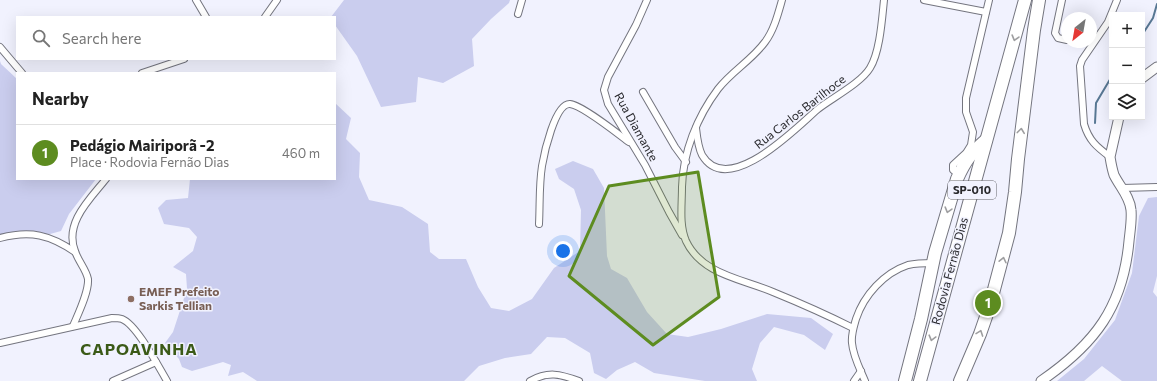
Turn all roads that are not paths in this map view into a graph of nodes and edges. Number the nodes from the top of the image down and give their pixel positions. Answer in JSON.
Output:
{"nodes":[{"id":1,"x":196,"y":0,"type":"edge"},
{"id":2,"x":277,"y":0,"type":"edge"},
{"id":3,"x":522,"y":0,"type":"edge"},
{"id":4,"x":647,"y":0,"type":"edge"},
{"id":5,"x":782,"y":0,"type":"edge"},
{"id":6,"x":884,"y":0,"type":"edge"},
{"id":7,"x":924,"y":0,"type":"edge"},
{"id":8,"x":989,"y":0,"type":"edge"},
{"id":9,"x":1025,"y":0,"type":"edge"},
{"id":10,"x":1039,"y":0,"type":"edge"},
{"id":11,"x":1062,"y":0,"type":"edge"},
{"id":12,"x":1117,"y":0,"type":"edge"},
{"id":13,"x":986,"y":12,"type":"junction"},
{"id":14,"x":518,"y":14,"type":"dead end"},
{"id":15,"x":205,"y":16,"type":"edge"},
{"id":16,"x":267,"y":16,"type":"edge"},
{"id":17,"x":1061,"y":39,"type":"edge"},
{"id":18,"x":0,"y":47,"type":"edge"},
{"id":19,"x":181,"y":60,"type":"edge"},
{"id":20,"x":1157,"y":67,"type":"edge"},
{"id":21,"x":21,"y":72,"type":"edge"},
{"id":22,"x":145,"y":72,"type":"edge"},
{"id":23,"x":1145,"y":76,"type":"edge"},
{"id":24,"x":643,"y":92,"type":"dead end"},
{"id":25,"x":1118,"y":120,"type":"edge"},
{"id":26,"x":696,"y":127,"type":"junction"},
{"id":27,"x":986,"y":140,"type":"junction"},
{"id":28,"x":634,"y":146,"type":"junction"},
{"id":29,"x":1110,"y":157,"type":"junction"},
{"id":30,"x":686,"y":162,"type":"junction"},
{"id":31,"x":959,"y":175,"type":"junction"},
{"id":32,"x":105,"y":180,"type":"edge"},
{"id":33,"x":1157,"y":187,"type":"edge"},
{"id":34,"x":1122,"y":188,"type":"junction"},
{"id":35,"x":539,"y":224,"type":"dead end"},
{"id":36,"x":0,"y":238,"type":"edge"},
{"id":37,"x":686,"y":242,"type":"junction"},
{"id":38,"x":75,"y":252,"type":"junction"},
{"id":39,"x":933,"y":263,"type":"junction"},
{"id":40,"x":992,"y":297,"type":"dead end"},
{"id":41,"x":988,"y":310,"type":"dead end"},
{"id":42,"x":73,"y":326,"type":"junction"},
{"id":43,"x":853,"y":328,"type":"junction"},
{"id":44,"x":0,"y":343,"type":"edge"},
{"id":45,"x":156,"y":362,"type":"junction"},
{"id":46,"x":861,"y":371,"type":"junction"},
{"id":47,"x":113,"y":381,"type":"edge"},
{"id":48,"x":167,"y":381,"type":"edge"},
{"id":49,"x":530,"y":381,"type":"edge"},
{"id":50,"x":579,"y":381,"type":"edge"},
{"id":51,"x":854,"y":381,"type":"edge"},
{"id":52,"x":865,"y":381,"type":"edge"},
{"id":53,"x":905,"y":381,"type":"edge"},
{"id":54,"x":920,"y":381,"type":"edge"},
{"id":55,"x":960,"y":381,"type":"edge"},
{"id":56,"x":1041,"y":381,"type":"edge"}],
"edges":[{"from":1,"to":15,"type":"street"},
{"from":2,"to":16,"type":"street"},
{"from":3,"to":14,"type":"street"},
{"from":4,"to":28,"type":"street","name":"Rua Diamante"},
{"from":5,"to":26,"type":"street"},
{"from":6,"to":26,"type":"street","name":"Rua Carlos Barilhoce"},
{"from":7,"to":13,"type":"street"},
{"from":8,"to":13,"type":"street"},
{"from":9,"to":27,"type":"highway","name":"Rodovia Fernão Dias","number":"SP-010","one_way":true},
{"from":40,"to":10,"type":"highway","number":"SP-010","one_way":true},
{"from":11,"to":17,"type":"street"},
{"from":12,"to":29,"type":"street"},
{"from":13,"to":31,"type":"street"},
{"from":18,"to":21,"type":"street"},
{"from":19,"to":22,"type":"street"},
{"from":20,"to":23,"type":"street"},
{"from":24,"to":30,"type":"street"},
{"from":25,"to":29,"type":"street"},
{"from":26,"to":30,"type":"street"},
{"from":27,"to":31,"type":"highway"},
{"from":27,"to":54,"type":"highway","name":"Rodovia Fernão Dias","number":"SP-010","one_way":true},
{"from":28,"to":35,"type":"street"},
{"from":28,"to":37,"type":"street","name":"Rua Diamante"},
{"from":29,"to":34,"type":"street"},
{"from":30,"to":37,"type":"street"},
{"from":31,"to":39,"type":"highway","one_way":true},
{"from":32,"to":38,"type":"street"},
{"from":33,"to":34,"type":"street"},
{"from":34,"to":56,"type":"street"},
{"from":36,"to":38,"type":"street"},
{"from":37,"to":43,"type":"street","name":"Rua Diamante"},
{"from":38,"to":42,"type":"street"},
{"from":39,"to":43,"type":"street"},
{"from":39,"to":53,"type":"highway"},
{"from":55,"to":41,"type":"highway","one_way":true},
{"from":42,"to":44,"type":"street"},
{"from":42,"to":45,"type":"street"},
{"from":43,"to":46,"type":"street"},
{"from":45,"to":47,"type":"street"},
{"from":45,"to":48,"type":"street"},
{"from":46,"to":51,"type":"street"},
{"from":46,"to":52,"type":"street"},
{"from":49,"to":50,"type":"street"}]}
